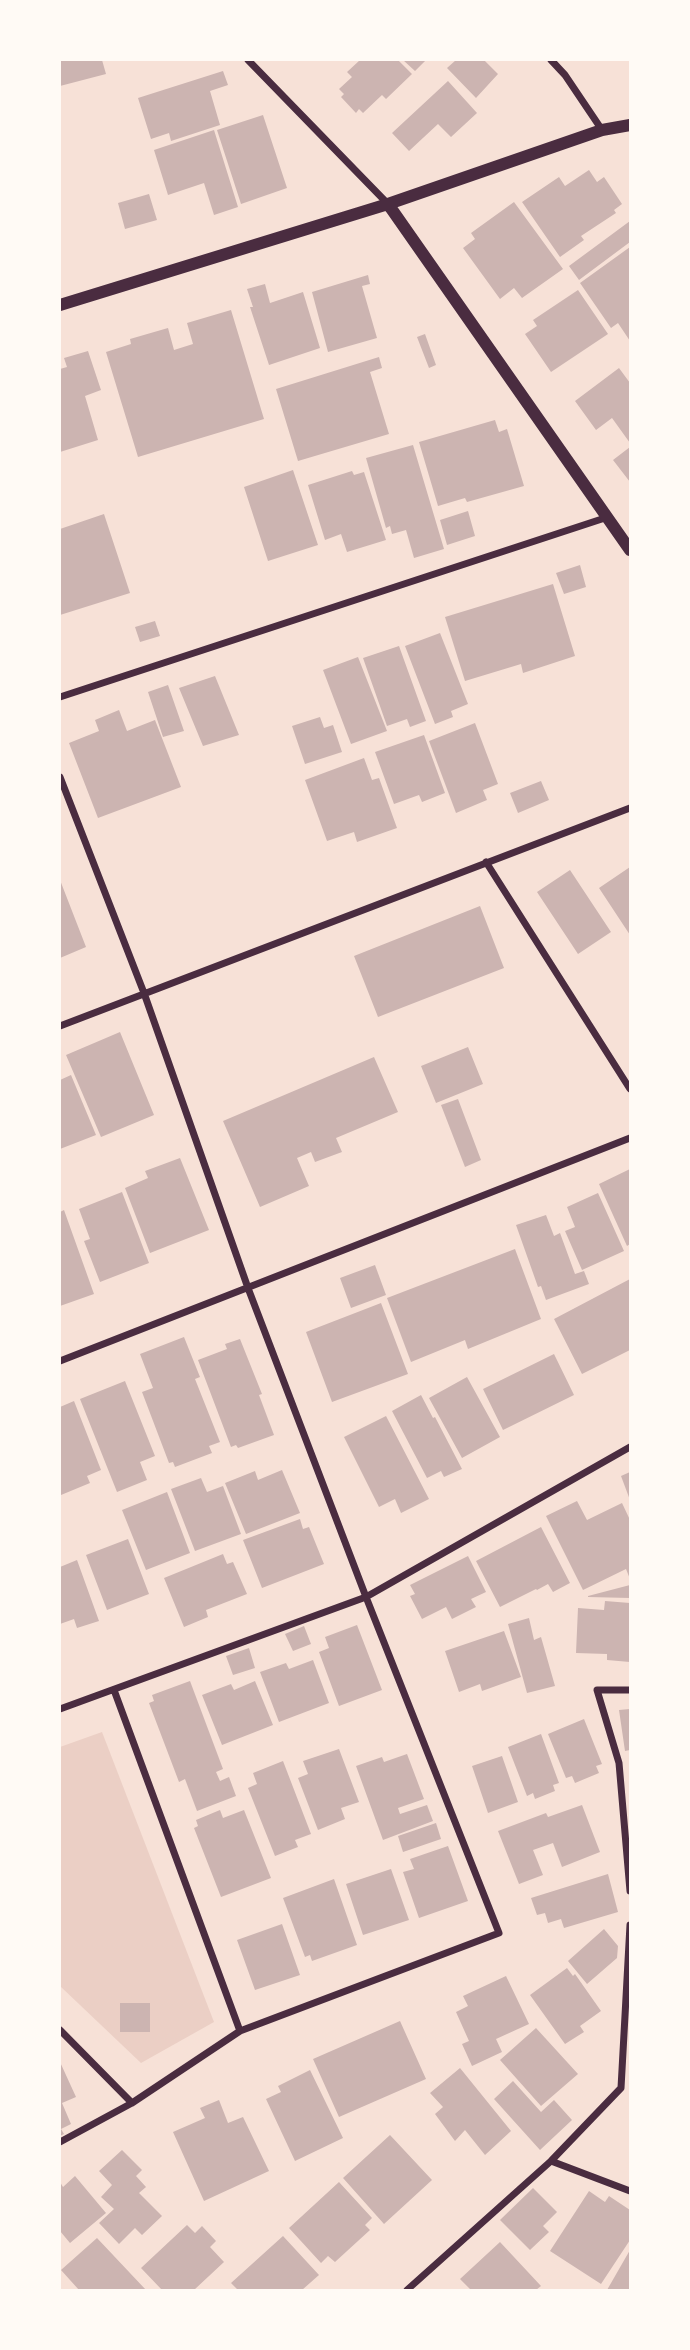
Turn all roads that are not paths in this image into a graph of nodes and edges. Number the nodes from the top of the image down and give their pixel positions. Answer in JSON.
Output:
{"nodes":[{"id":1,"x":248,"y":60,"type":"edge"},
{"id":2,"x":551,"y":60,"type":"edge"},
{"id":3,"x":630,"y":126,"type":"edge"},
{"id":4,"x":602,"y":130,"type":"junction"},
{"id":5,"x":388,"y":204,"type":"junction"},
{"id":6,"x":60,"y":306,"type":"edge"},
{"id":7,"x":608,"y":517,"type":"junction"},
{"id":8,"x":631,"y":550,"type":"edge"},
{"id":9,"x":60,"y":697,"type":"edge"},
{"id":10,"x":60,"y":777,"type":"edge"},
{"id":11,"x":631,"y":808,"type":"edge"},
{"id":12,"x":486,"y":862,"type":"junction"},
{"id":13,"x":144,"y":993,"type":"junction"},
{"id":14,"x":60,"y":1026,"type":"edge"},
{"id":15,"x":631,"y":1089,"type":"edge"},
{"id":16,"x":631,"y":1138,"type":"edge"},
{"id":17,"x":248,"y":1288,"type":"junction"},
{"id":18,"x":60,"y":1362,"type":"edge"},
{"id":19,"x":631,"y":1447,"type":"edge"},
{"id":20,"x":366,"y":1597,"type":"junction"},
{"id":21,"x":114,"y":1689,"type":"junction"},
{"id":22,"x":631,"y":1689,"type":"edge"},
{"id":23,"x":60,"y":1709,"type":"edge"},
{"id":24,"x":631,"y":1891,"type":"edge"},
{"id":25,"x":631,"y":1925,"type":"edge"},
{"id":26,"x":60,"y":2030,"type":"edge"},
{"id":27,"x":240,"y":2031,"type":"junction"},
{"id":28,"x":132,"y":2103,"type":"junction"},
{"id":29,"x":60,"y":2142,"type":"edge"},
{"id":30,"x":551,"y":2161,"type":"junction"},
{"id":31,"x":631,"y":2191,"type":"edge"},
{"id":32,"x":411,"y":2289,"type":"edge"}],
"edges":[{"from":1,"to":5,"type":"street"},
{"from":2,"to":4,"type":"street"},
{"from":3,"to":4,"type":"street"},
{"from":4,"to":5,"type":"street"},
{"from":5,"to":6,"type":"street"},
{"from":5,"to":7,"type":"street"},
{"from":7,"to":8,"type":"street"},
{"from":7,"to":9,"type":"street"},
{"from":10,"to":13,"type":"street"},
{"from":11,"to":12,"type":"street"},
{"from":12,"to":13,"type":"street"},
{"from":12,"to":15,"type":"street"},
{"from":13,"to":14,"type":"street"},
{"from":13,"to":17,"type":"street"},
{"from":16,"to":17,"type":"street"},
{"from":17,"to":18,"type":"street"},
{"from":17,"to":20,"type":"street"},
{"from":19,"to":20,"type":"street"},
{"from":20,"to":21,"type":"street"},
{"from":20,"to":27,"type":"street"},
{"from":21,"to":23,"type":"street"},
{"from":21,"to":27,"type":"street"},
{"from":22,"to":24,"type":"street"},
{"from":25,"to":30,"type":"street"},
{"from":26,"to":28,"type":"street"},
{"from":27,"to":28,"type":"street"},
{"from":28,"to":29,"type":"street"},
{"from":30,"to":31,"type":"street"},
{"from":30,"to":32,"type":"street"}]}
